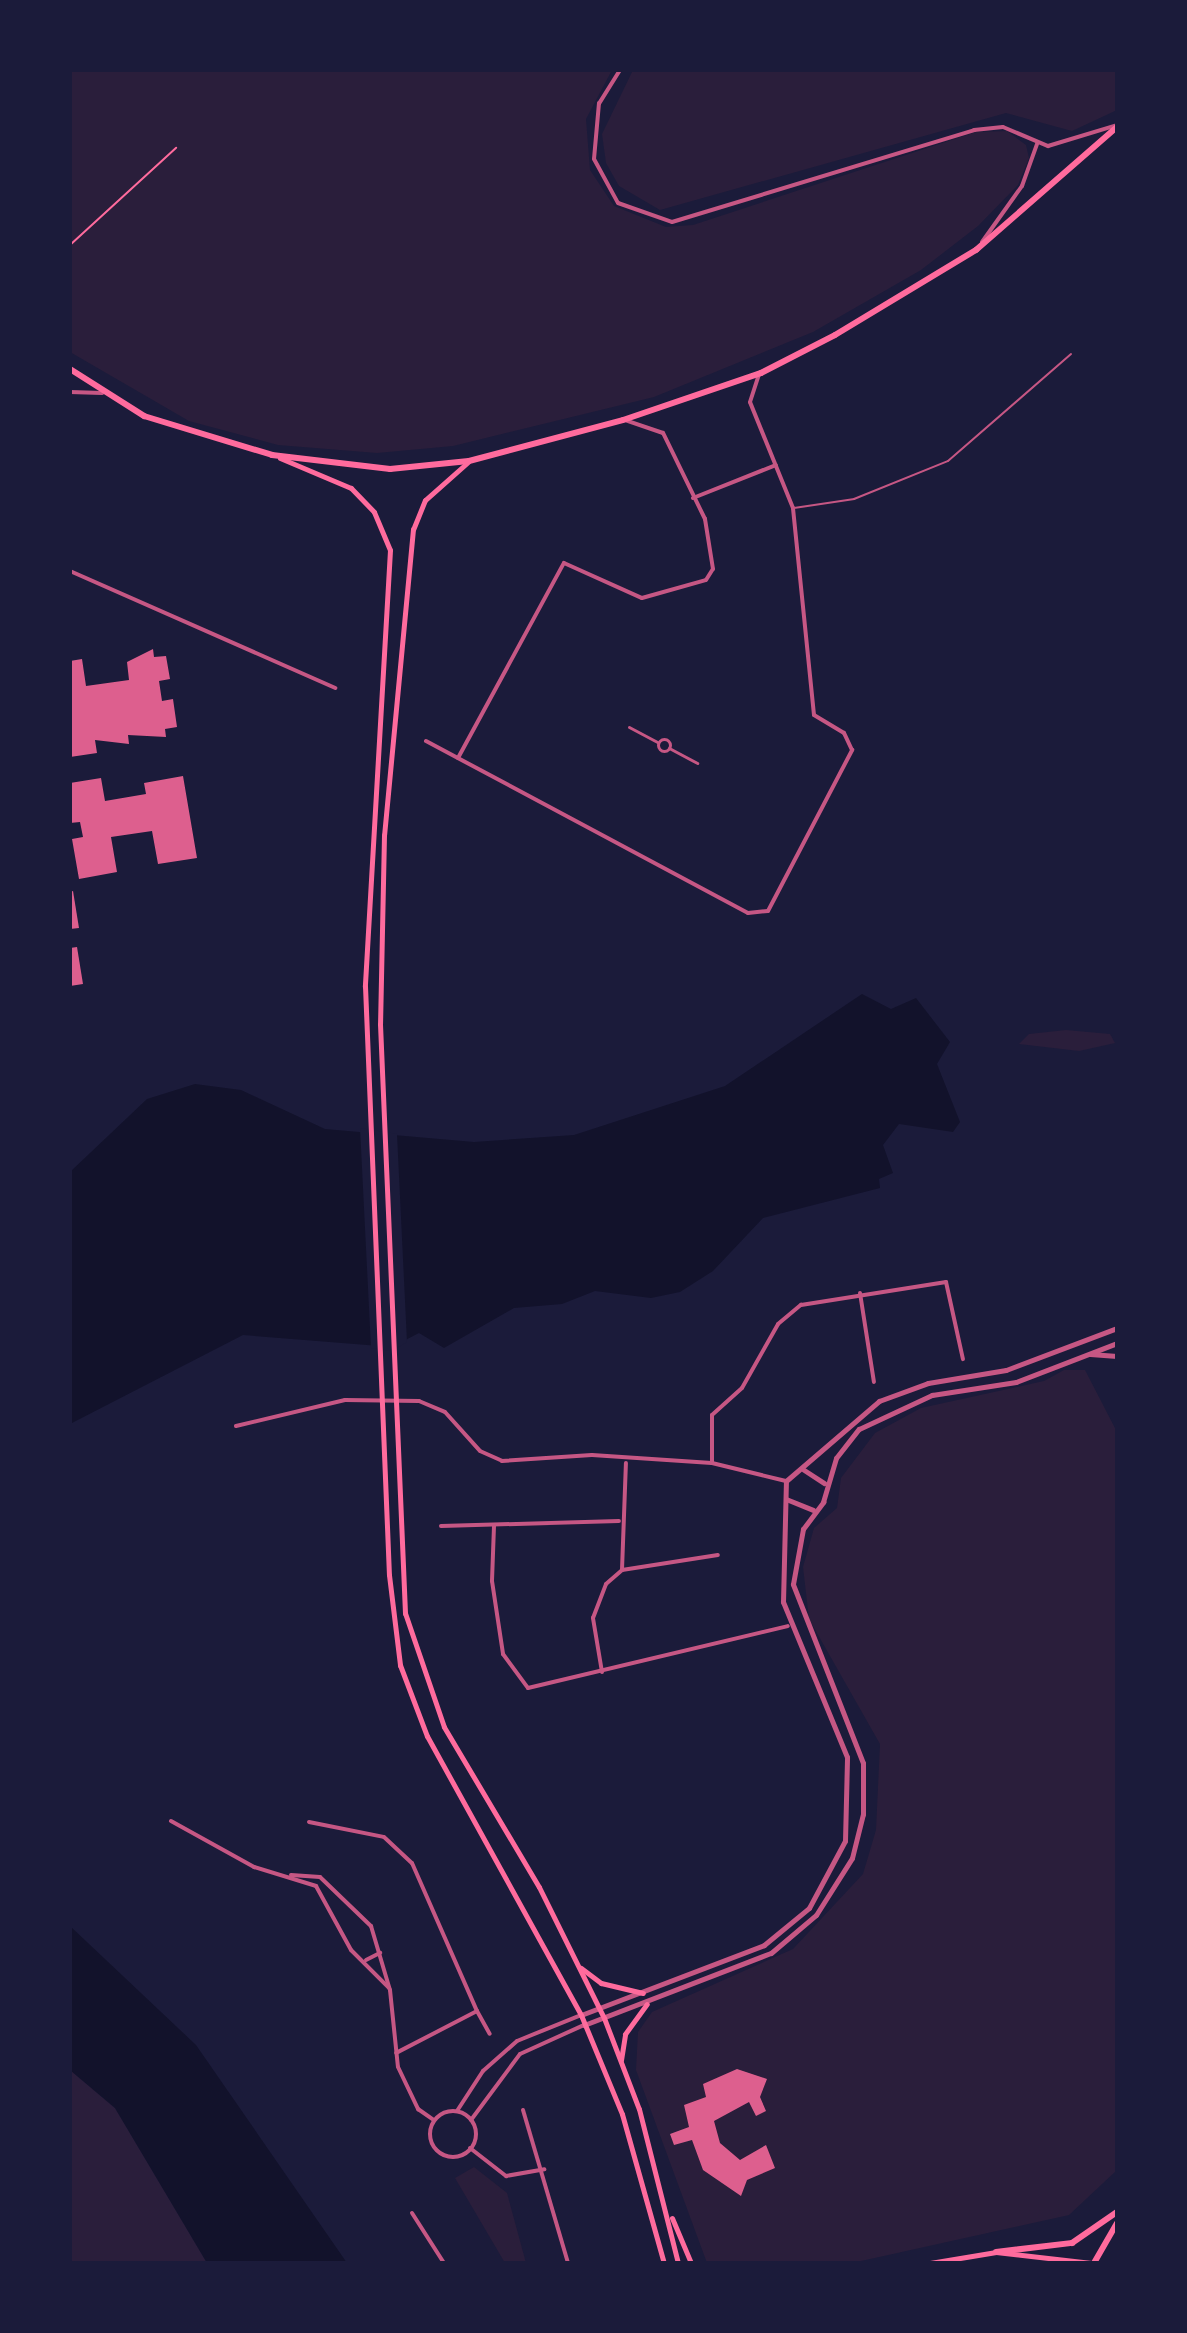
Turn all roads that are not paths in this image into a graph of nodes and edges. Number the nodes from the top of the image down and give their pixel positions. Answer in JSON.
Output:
{"nodes":[{"id":1,"x":620,"y":70,"type":"edge"},
{"id":2,"x":1117,"y":126,"type":"edge"},
{"id":3,"x":1037,"y":144,"type":"junction"},
{"id":4,"x":976,"y":250,"type":"junction"},
{"id":5,"x":1071,"y":354,"type":"dead end"},
{"id":6,"x":70,"y":369,"type":"edge"},
{"id":7,"x":761,"y":373,"type":"junction"},
{"id":8,"x":70,"y":392,"type":"edge"},
{"id":9,"x":102,"y":393,"type":"junction"},
{"id":10,"x":623,"y":420,"type":"junction"},
{"id":11,"x":272,"y":455,"type":"junction"},
{"id":12,"x":469,"y":461,"type":"junction"},
{"id":13,"x":776,"y":465,"type":"junction"},
{"id":14,"x":693,"y":498,"type":"junction"},
{"id":15,"x":793,"y":508,"type":"junction"},
{"id":16,"x":70,"y":571,"type":"edge"},
{"id":17,"x":335,"y":688,"type":"dead end"},
{"id":18,"x":629,"y":727,"type":"dead end"},
{"id":19,"x":426,"y":741,"type":"dead end"},
{"id":20,"x":658,"y":743,"type":"junction"},
{"id":21,"x":669,"y":748,"type":"junction"},
{"id":22,"x":458,"y":758,"type":"junction"},
{"id":23,"x":697,"y":763,"type":"dead end"},
{"id":24,"x":860,"y":1293,"type":"junction"},
{"id":25,"x":1115,"y":1328,"type":"edge"},
{"id":26,"x":1117,"y":1337,"type":"edge"},
{"id":27,"x":1117,"y":1343,"type":"edge"},
{"id":28,"x":1086,"y":1354,"type":"junction"},
{"id":29,"x":1117,"y":1356,"type":"edge"},
{"id":30,"x":963,"y":1359,"type":"dead end"},
{"id":31,"x":874,"y":1382,"type":"dead end"},
{"id":32,"x":236,"y":1426,"type":"dead end"},
{"id":33,"x":626,"y":1463,"type":"junction"},
{"id":34,"x":712,"y":1463,"type":"junction"},
{"id":35,"x":803,"y":1470,"type":"junction"},
{"id":36,"x":786,"y":1481,"type":"junction"},
{"id":37,"x":824,"y":1483,"type":"junction"},
{"id":38,"x":785,"y":1499,"type":"junction"},
{"id":39,"x":813,"y":1510,"type":"junction"},
{"id":40,"x":619,"y":1521,"type":"junction"},
{"id":41,"x":441,"y":1526,"type":"dead end"},
{"id":42,"x":494,"y":1526,"type":"junction"},
{"id":43,"x":718,"y":1555,"type":"dead end"},
{"id":44,"x":622,"y":1570,"type":"junction"},
{"id":45,"x":788,"y":1626,"type":"junction"},
{"id":46,"x":602,"y":1672,"type":"junction"},
{"id":47,"x":171,"y":1821,"type":"dead end"},
{"id":48,"x":309,"y":1822,"type":"dead end"},
{"id":49,"x":291,"y":1875,"type":"junction"},
{"id":50,"x":339,"y":1891,"type":"junction"},
{"id":51,"x":328,"y":1899,"type":"junction"},
{"id":52,"x":380,"y":1953,"type":"junction"},
{"id":53,"x":365,"y":1960,"type":"junction"},
{"id":54,"x":580,"y":1967,"type":"junction"},
{"id":55,"x":390,"y":1990,"type":"junction"},
{"id":56,"x":643,"y":1993,"type":"junction"},
{"id":57,"x":647,"y":2004,"type":"junction"},
{"id":58,"x":600,"y":2008,"type":"junction"},
{"id":59,"x":477,"y":2011,"type":"junction"},
{"id":60,"x":581,"y":2015,"type":"junction"},
{"id":61,"x":604,"y":2018,"type":"junction"},
{"id":62,"x":584,"y":2025,"type":"junction"},
{"id":63,"x":490,"y":2034,"type":"dead end"},
{"id":64,"x":396,"y":2053,"type":"junction"},
{"id":65,"x":621,"y":2060,"type":"junction"},
{"id":66,"x":523,"y":2110,"type":"dead end"},
{"id":67,"x":457,"y":2111,"type":"junction"},
{"id":68,"x":434,"y":2120,"type":"junction"},
{"id":69,"x":471,"y":2120,"type":"junction"},
{"id":70,"x":470,"y":2148,"type":"junction"},
{"id":71,"x":544,"y":2169,"type":"junction"},
{"id":72,"x":667,"y":2206,"type":"junction"},
{"id":73,"x":1117,"y":2212,"type":"edge"},
{"id":74,"x":412,"y":2213,"type":"dead end"},
{"id":75,"x":1117,"y":2223,"type":"edge"},
{"id":76,"x":996,"y":2252,"type":"junction"},
{"id":77,"x":444,"y":2263,"type":"edge"},
{"id":78,"x":568,"y":2263,"type":"edge"},
{"id":79,"x":664,"y":2263,"type":"edge"},
{"id":80,"x":678,"y":2263,"type":"edge"},
{"id":81,"x":691,"y":2263,"type":"edge"},
{"id":82,"x":930,"y":2263,"type":"edge"},
{"id":83,"x":1093,"y":2263,"type":"edge"}],
"edges":[{"from":1,"to":3,"type":"street"},
{"from":2,"to":3,"type":"street"},
{"from":2,"to":4,"type":"main road"},
{"from":3,"to":4,"type":"street"},
{"from":4,"to":7,"type":"main road"},
{"from":5,"to":15,"type":"lane"},
{"from":6,"to":9,"type":"main road"},
{"from":7,"to":10,"type":"main road"},
{"from":7,"to":13,"type":"street"},
{"from":8,"to":9,"type":"street"},
{"from":9,"to":11,"type":"main road"},
{"from":10,"to":12,"type":"main road"},
{"from":10,"to":14,"type":"street"},
{"from":11,"to":12,"type":"main road"},
{"from":11,"to":60,"type":"main road"},
{"from":12,"to":54,"type":"main road"},
{"from":13,"to":14,"type":"street"},
{"from":13,"to":15,"type":"street"},
{"from":14,"to":22,"type":"street"},
{"from":15,"to":22,"type":"street"},
{"from":16,"to":17,"type":"street"},
{"from":18,"to":20,"type":"street"},
{"from":19,"to":22,"type":"street"},
{"from":20,"to":21,"type":"street"},
{"from":20,"to":21,"type":"street"},
{"from":21,"to":23,"type":"street"},
{"from":24,"to":30,"type":"street"},
{"from":24,"to":31,"type":"street"},
{"from":24,"to":34,"type":"street"},
{"from":25,"to":26,"type":"street"},
{"from":25,"to":35,"type":"street"},
{"from":27,"to":28,"type":"street"},
{"from":28,"to":29,"type":"street"},
{"from":28,"to":37,"type":"street"},
{"from":32,"to":33,"type":"street"},
{"from":33,"to":34,"type":"street"},
{"from":33,"to":40,"type":"street"},
{"from":34,"to":36,"type":"street"},
{"from":35,"to":36,"type":"street"},
{"from":35,"to":37,"type":"street"},
{"from":36,"to":38,"type":"street"},
{"from":37,"to":39,"type":"street"},
{"from":38,"to":39,"type":"street"},
{"from":38,"to":45,"type":"street"},
{"from":39,"to":57,"type":"street"},
{"from":40,"to":42,"type":"street"},
{"from":40,"to":44,"type":"street"},
{"from":41,"to":42,"type":"street"},
{"from":42,"to":46,"type":"street"},
{"from":43,"to":44,"type":"street"},
{"from":44,"to":46,"type":"street"},
{"from":45,"to":46,"type":"street"},
{"from":45,"to":56,"type":"street"},
{"from":47,"to":49,"type":"street"},
{"from":48,"to":59,"type":"street"},
{"from":49,"to":50,"type":"street"},
{"from":49,"to":51,"type":"street"},
{"from":50,"to":51,"type":"street"},
{"from":50,"to":52,"type":"street"},
{"from":51,"to":53,"type":"street"},
{"from":52,"to":53,"type":"street"},
{"from":52,"to":55,"type":"street"},
{"from":53,"to":55,"type":"street"},
{"from":54,"to":56,"type":"main road"},
{"from":54,"to":58,"type":"main road"},
{"from":55,"to":64,"type":"street"},
{"from":56,"to":58,"type":"street"},
{"from":57,"to":61,"type":"street"},
{"from":57,"to":65,"type":"main road"},
{"from":58,"to":60,"type":"street"},
{"from":58,"to":61,"type":"main road"},
{"from":59,"to":63,"type":"street"},
{"from":59,"to":64,"type":"street"},
{"from":60,"to":62,"type":"main road"},
{"from":60,"to":67,"type":"street"},
{"from":61,"to":62,"type":"street"},
{"from":61,"to":65,"type":"main road"},
{"from":62,"to":69,"type":"street"},
{"from":62,"to":79,"type":"main road"},
{"from":64,"to":68,"type":"street"},
{"from":65,"to":72,"type":"main road"},
{"from":66,"to":71,"type":"street"},
{"from":67,"to":68,"type":"street"},
{"from":67,"to":69,"type":"street"},
{"from":68,"to":70,"type":"street"},
{"from":69,"to":70,"type":"street"},
{"from":70,"to":71,"type":"street"},
{"from":71,"to":78,"type":"street"},
{"from":72,"to":80,"type":"main road"},
{"from":72,"to":81,"type":"main road"},
{"from":73,"to":76,"type":"main road"},
{"from":74,"to":77,"type":"street"},
{"from":75,"to":83,"type":"main road"},
{"from":76,"to":82,"type":"main road"},
{"from":76,"to":83,"type":"main road"}]}
